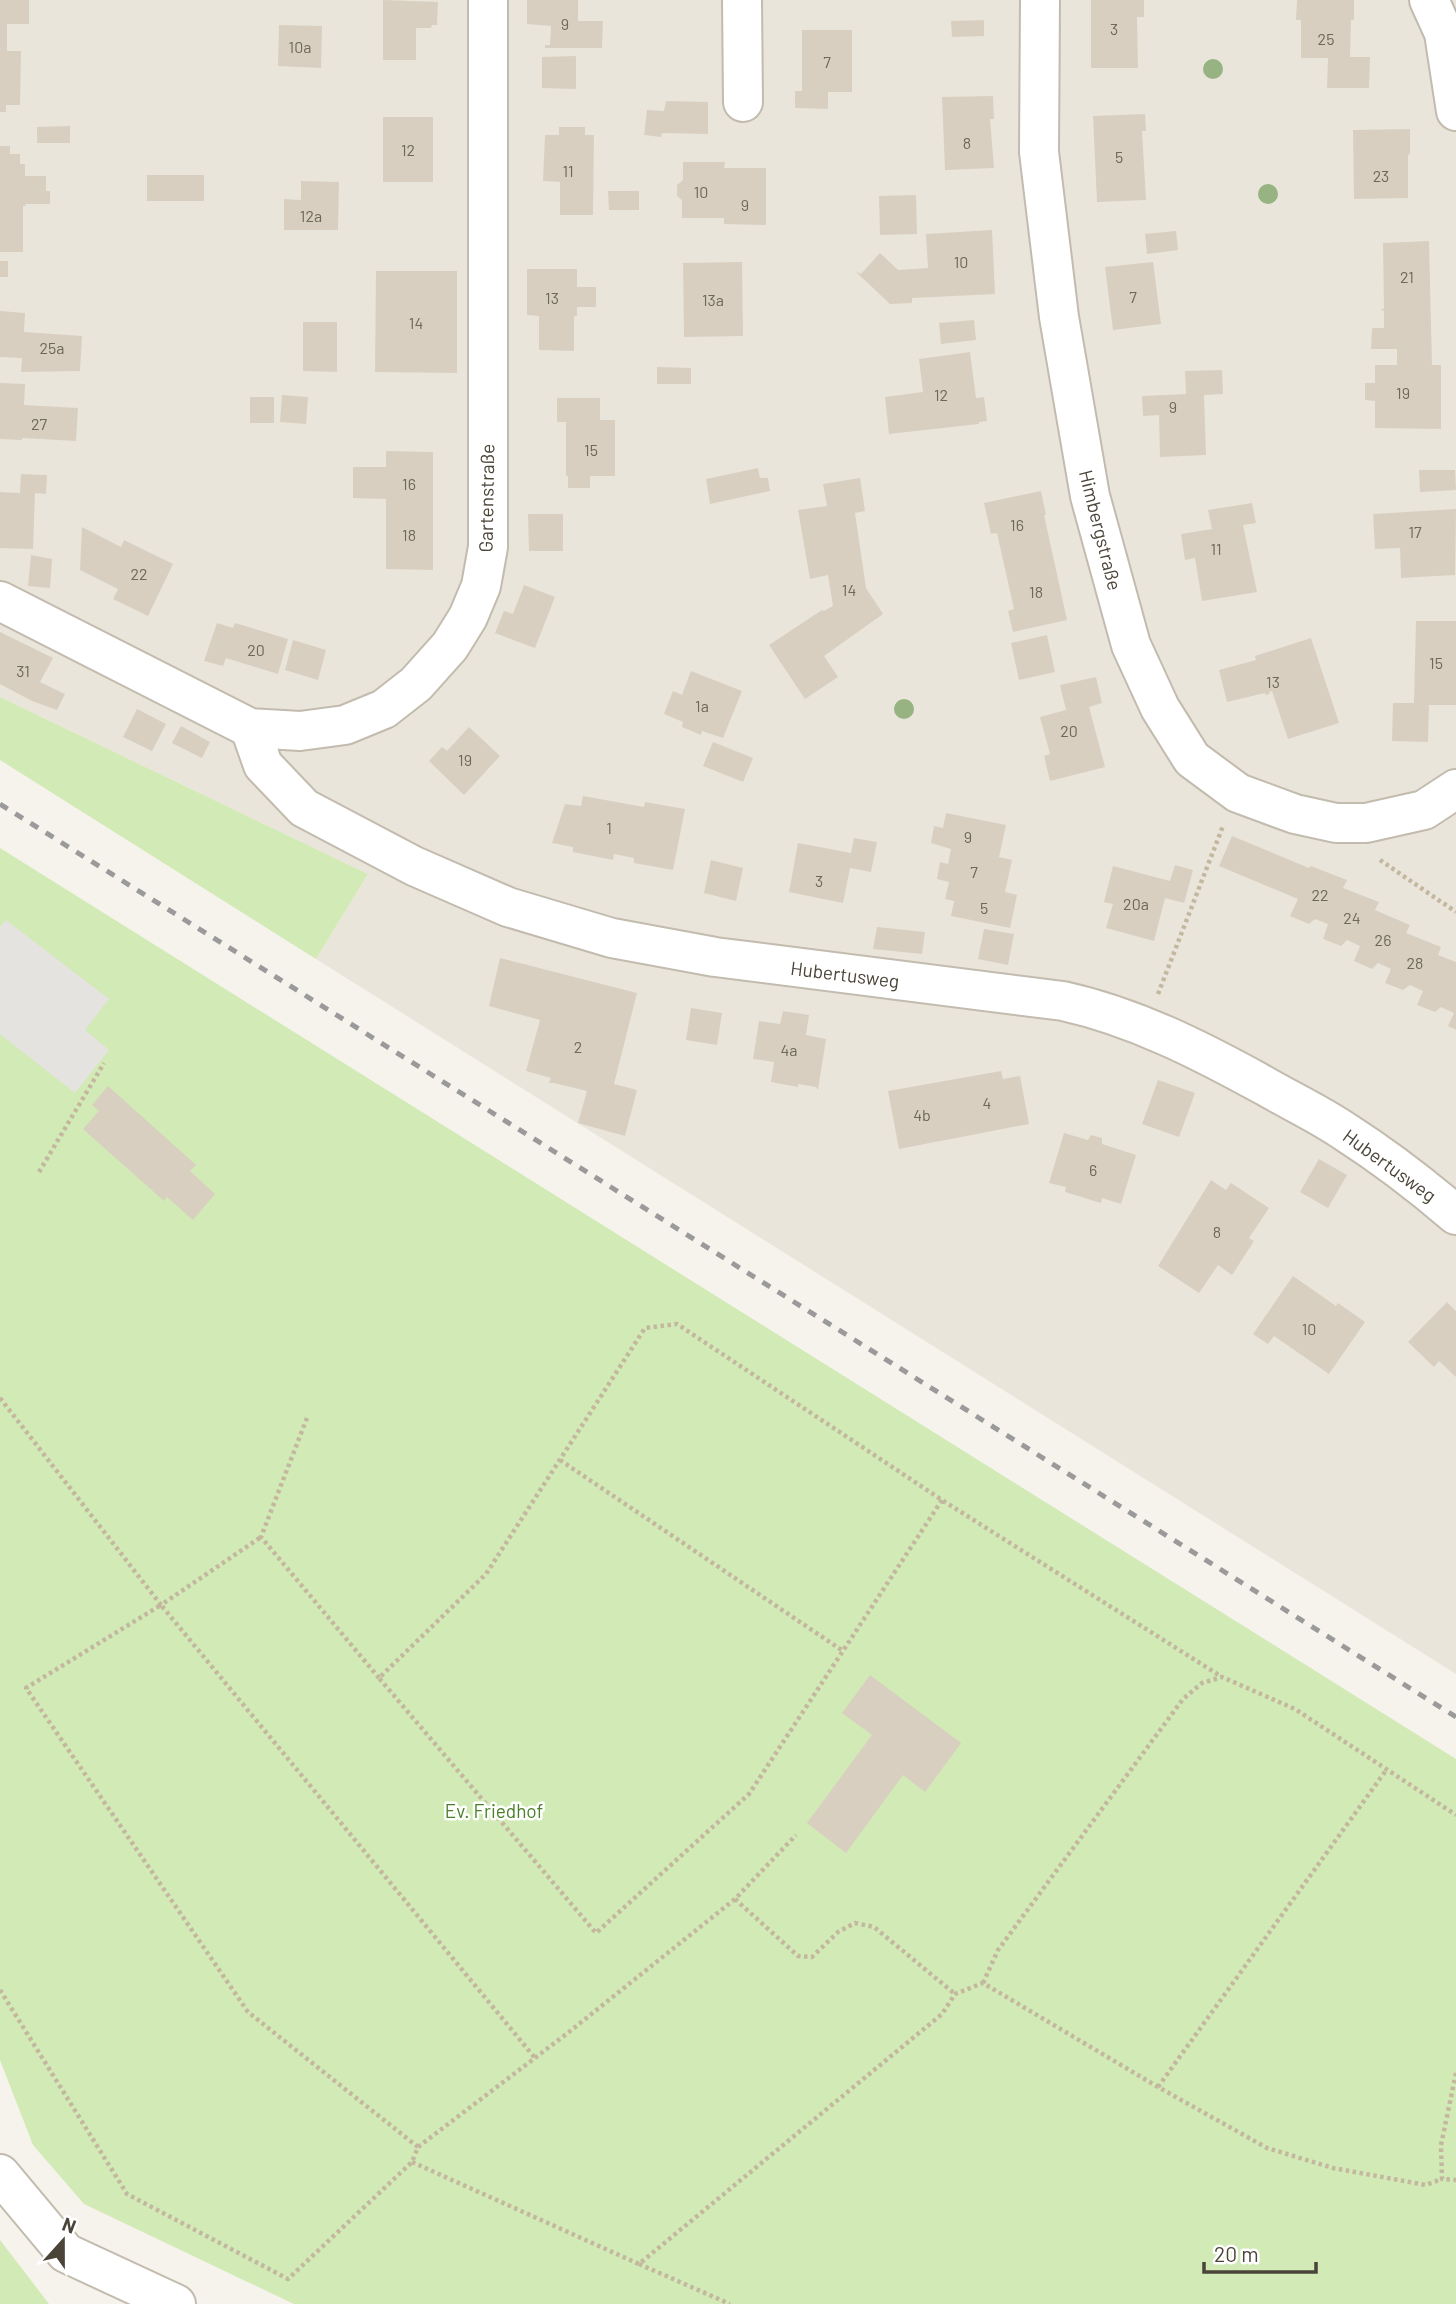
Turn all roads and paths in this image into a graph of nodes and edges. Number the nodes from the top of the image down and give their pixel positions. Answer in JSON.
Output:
{"nodes":[{"id":1,"x":488,"y":0,"type":"edge"},
{"id":2,"x":742,"y":0,"type":"edge"},
{"id":3,"x":1040,"y":0,"type":"edge"},
{"id":4,"x":1429,"y":0,"type":"edge"},
{"id":5,"x":743,"y":102,"type":"dead end"},
{"id":6,"x":1456,"y":111,"type":"edge"},
{"id":7,"x":0,"y":601,"type":"edge"},
{"id":8,"x":250,"y":728,"type":"junction"},
{"id":9,"x":1456,"y":789,"type":"edge"},
{"id":10,"x":1238,"y":793,"type":"junction"},
{"id":11,"x":1336,"y":823,"type":"junction"},
{"id":12,"x":1456,"y":912,"type":"edge"},
{"id":13,"x":1157,"y":996,"type":"dead end"},
{"id":14,"x":104,"y":1063,"type":"dead end"},
{"id":15,"x":39,"y":1172,"type":"dead end"},
{"id":16,"x":1456,"y":1214,"type":"edge"},
{"id":17,"x":0,"y":1398,"type":"edge"},
{"id":18,"x":307,"y":1418,"type":"dead end"},
{"id":19,"x":560,"y":1460,"type":"junction"},
{"id":20,"x":942,"y":1500,"type":"junction"},
{"id":21,"x":261,"y":1537,"type":"junction"},
{"id":22,"x":161,"y":1605,"type":"junction"},
{"id":23,"x":843,"y":1651,"type":"junction"},
{"id":24,"x":1222,"y":1677,"type":"junction"},
{"id":25,"x":379,"y":1678,"type":"junction"},
{"id":26,"x":1387,"y":1769,"type":"junction"},
{"id":27,"x":1456,"y":1815,"type":"edge"},
{"id":28,"x":796,"y":1835,"type":"dead end"},
{"id":29,"x":735,"y":1899,"type":"junction"},
{"id":30,"x":983,"y":1983,"type":"junction"},
{"id":31,"x":0,"y":1990,"type":"edge"},
{"id":32,"x":955,"y":1994,"type":"junction"},
{"id":33,"x":535,"y":2058,"type":"junction"},
{"id":34,"x":1456,"y":2073,"type":"edge"},
{"id":35,"x":1158,"y":2087,"type":"junction"},
{"id":36,"x":418,"y":2147,"type":"junction"},
{"id":37,"x":412,"y":2162,"type":"junction"},
{"id":38,"x":0,"y":2174,"type":"edge"},
{"id":39,"x":1443,"y":2179,"type":"junction"},
{"id":40,"x":1456,"y":2180,"type":"edge"},
{"id":41,"x":639,"y":2264,"type":"junction"},
{"id":42,"x":176,"y":2304,"type":"edge"},
{"id":43,"x":730,"y":2304,"type":"edge"}],
"edges":[{"from":1,"to":8,"type":"street","name":"Gartenstraße"},
{"from":2,"to":5,"type":"street"},
{"from":3,"to":10,"type":"street","name":"Himbergstraße"},
{"from":4,"to":6,"type":"street"},
{"from":7,"to":8,"type":"street","name":"Gartenstraße"},
{"from":8,"to":16,"type":"street","name":"Hubertusweg"},
{"from":9,"to":11,"type":"street","name":"Himbergstraße"},
{"from":10,"to":11,"type":"street","name":"Himbergstraße"},
{"from":10,"to":13,"type":"path"},
{"from":11,"to":12,"type":"path"},
{"from":14,"to":15,"type":"path"},
{"from":17,"to":22,"type":"path"},
{"from":18,"to":21,"type":"path"},
{"from":19,"to":20,"type":"path"},
{"from":19,"to":23,"type":"path"},
{"from":19,"to":25,"type":"path"},
{"from":20,"to":23,"type":"path"},
{"from":20,"to":24,"type":"path"},
{"from":21,"to":22,"type":"path"},
{"from":21,"to":25,"type":"path"},
{"from":22,"to":33,"type":"path"},
{"from":22,"to":36,"type":"path"},
{"from":23,"to":25,"type":"path"},
{"from":24,"to":26,"type":"path"},
{"from":24,"to":30,"type":"path"},
{"from":26,"to":27,"type":"path"},
{"from":26,"to":35,"type":"path"},
{"from":28,"to":29,"type":"path"},
{"from":29,"to":32,"type":"path"},
{"from":29,"to":33,"type":"path"},
{"from":30,"to":32,"type":"path"},
{"from":30,"to":35,"type":"path"},
{"from":31,"to":37,"type":"path"},
{"from":32,"to":41,"type":"path"},
{"from":33,"to":36,"type":"path"},
{"from":34,"to":39,"type":"path"},
{"from":35,"to":39,"type":"path"},
{"from":36,"to":37,"type":"path"},
{"from":37,"to":41,"type":"path"},
{"from":38,"to":42,"type":"street"},
{"from":39,"to":40,"type":"path"},
{"from":41,"to":43,"type":"path"}]}
